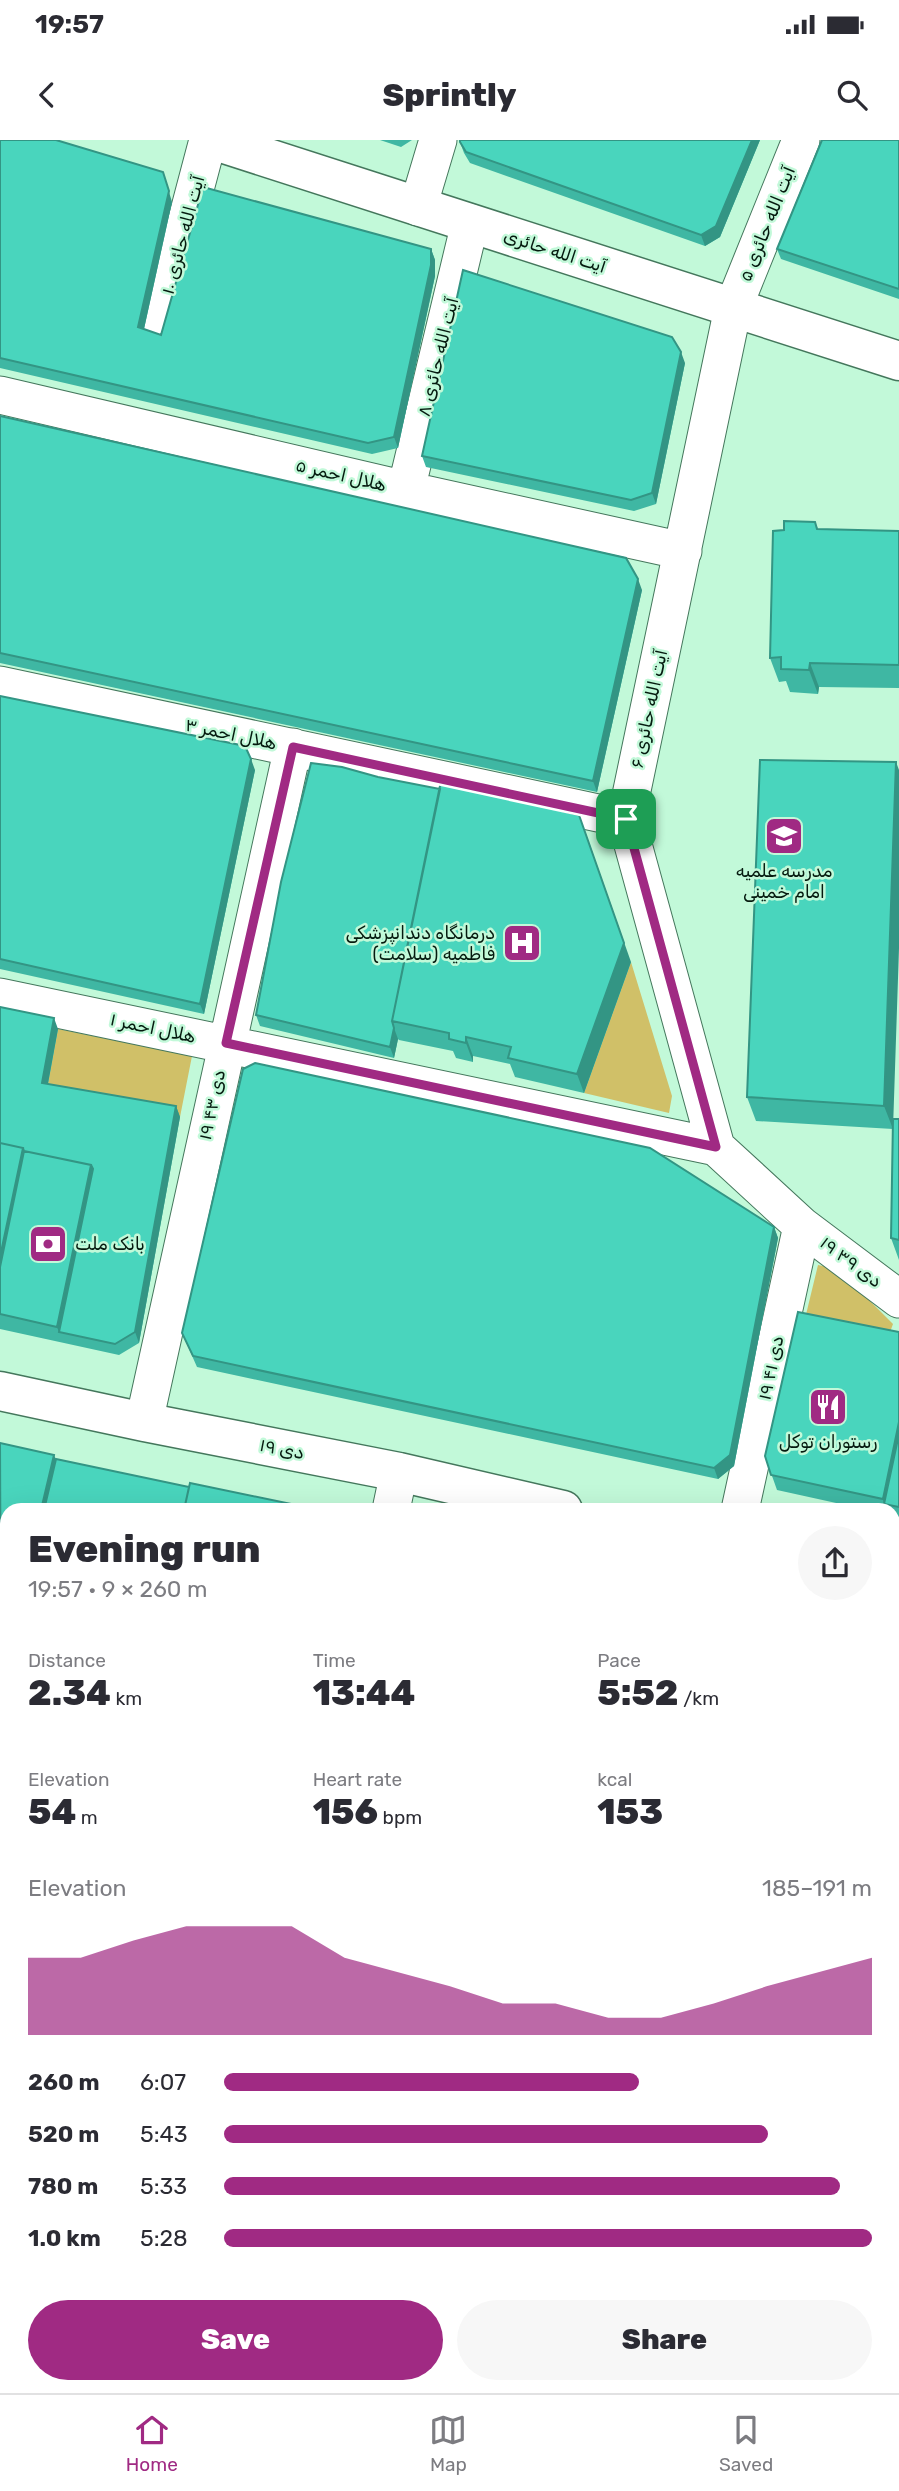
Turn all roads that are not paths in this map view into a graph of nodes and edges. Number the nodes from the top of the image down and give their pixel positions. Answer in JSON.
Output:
{"nodes":[{"id":1,"x":210,"y":140,"type":"edge"},
{"id":2,"x":439,"y":140,"type":"edge"},
{"id":3,"x":801,"y":140,"type":"edge"},
{"id":4,"x":418,"y":206,"type":"junction"},
{"id":5,"x":470,"y":223,"type":"junction"},
{"id":6,"x":733,"y":308,"type":"junction"},
{"id":7,"x":158,"y":329,"type":"dead end"},
{"id":8,"x":899,"y":361,"type":"edge"},
{"id":9,"x":0,"y":395,"type":"edge"},
{"id":10,"x":406,"y":490,"type":"junction"},
{"id":11,"x":682,"y":551,"type":"junction"},
{"id":12,"x":0,"y":685,"type":"edge"},
{"id":13,"x":293,"y":747,"type":"junction"},
{"id":14,"x":626,"y":819,"type":"junction"},
{"id":15,"x":0,"y":997,"type":"edge"},
{"id":16,"x":226,"y":1043,"type":"junction"},
{"id":17,"x":716,"y":1147,"type":"junction"},
{"id":18,"x":802,"y":1226,"type":"junction"},
{"id":19,"x":899,"y":1299,"type":"edge"},
{"id":20,"x":0,"y":1391,"type":"edge"},
{"id":21,"x":144,"y":1422,"type":"junction"},
{"id":22,"x":399,"y":1472,"type":"junction"},
{"id":23,"x":392,"y":1503,"type":"edge"},
{"id":24,"x":533,"y":1503,"type":"edge"},
{"id":25,"x":742,"y":1503,"type":"edge"}],
"edges":[{"from":1,"to":4,"type":"main road","name":"آیت الله حائری"},
{"from":1,"to":7,"type":"street","name":"آیت الله حائری ۱۰"},
{"from":2,"to":4,"type":"street"},
{"from":3,"to":6,"type":"street","name":"آیت الله حائری ۵"},
{"from":4,"to":5,"type":"main road","name":"آیت الله حائری"},
{"from":5,"to":6,"type":"main road","name":"آیت الله حائری"},
{"from":5,"to":10,"type":"street","name":"آیت الله حائری ۸"},
{"from":6,"to":8,"type":"main road","name":"آیت الله حائری"},
{"from":6,"to":11,"type":"street","name":"آیت الله حائری ۶"},
{"from":9,"to":10,"type":"street","name":"هلال احمر ۵"},
{"from":10,"to":11,"type":"street","name":"هلال احمر ۵"},
{"from":11,"to":14,"type":"street","name":"آیت الله حائری ۶"},
{"from":12,"to":13,"type":"street","name":"هلال احمر ۳"},
{"from":13,"to":14,"type":"street","name":"هلال احمر ۳"},
{"from":13,"to":16,"type":"street","name":"۱۹ دی ۴۳"},
{"from":14,"to":17,"type":"street","name":"آیت الله حائری ۶"},
{"from":15,"to":16,"type":"street","name":"هلال احمر ۱"},
{"from":16,"to":17,"type":"street","name":"هلال احمر ۱"},
{"from":16,"to":21,"type":"street","name":"۱۹ دی ۴۳"},
{"from":17,"to":18,"type":"street","name":"۱۹ دی ۳۹"},
{"from":18,"to":19,"type":"street","name":"۱۹ دی ۳۹"},
{"from":18,"to":25,"type":"street","name":"۱۹ دی ۴۱"},
{"from":20,"to":21,"type":"main road","name":"۱۹ دی"},
{"from":21,"to":22,"type":"main road","name":"۱۹ دی"},
{"from":22,"to":23,"type":"street"},
{"from":22,"to":24,"type":"main road","name":"۱۹ دی"}]}
